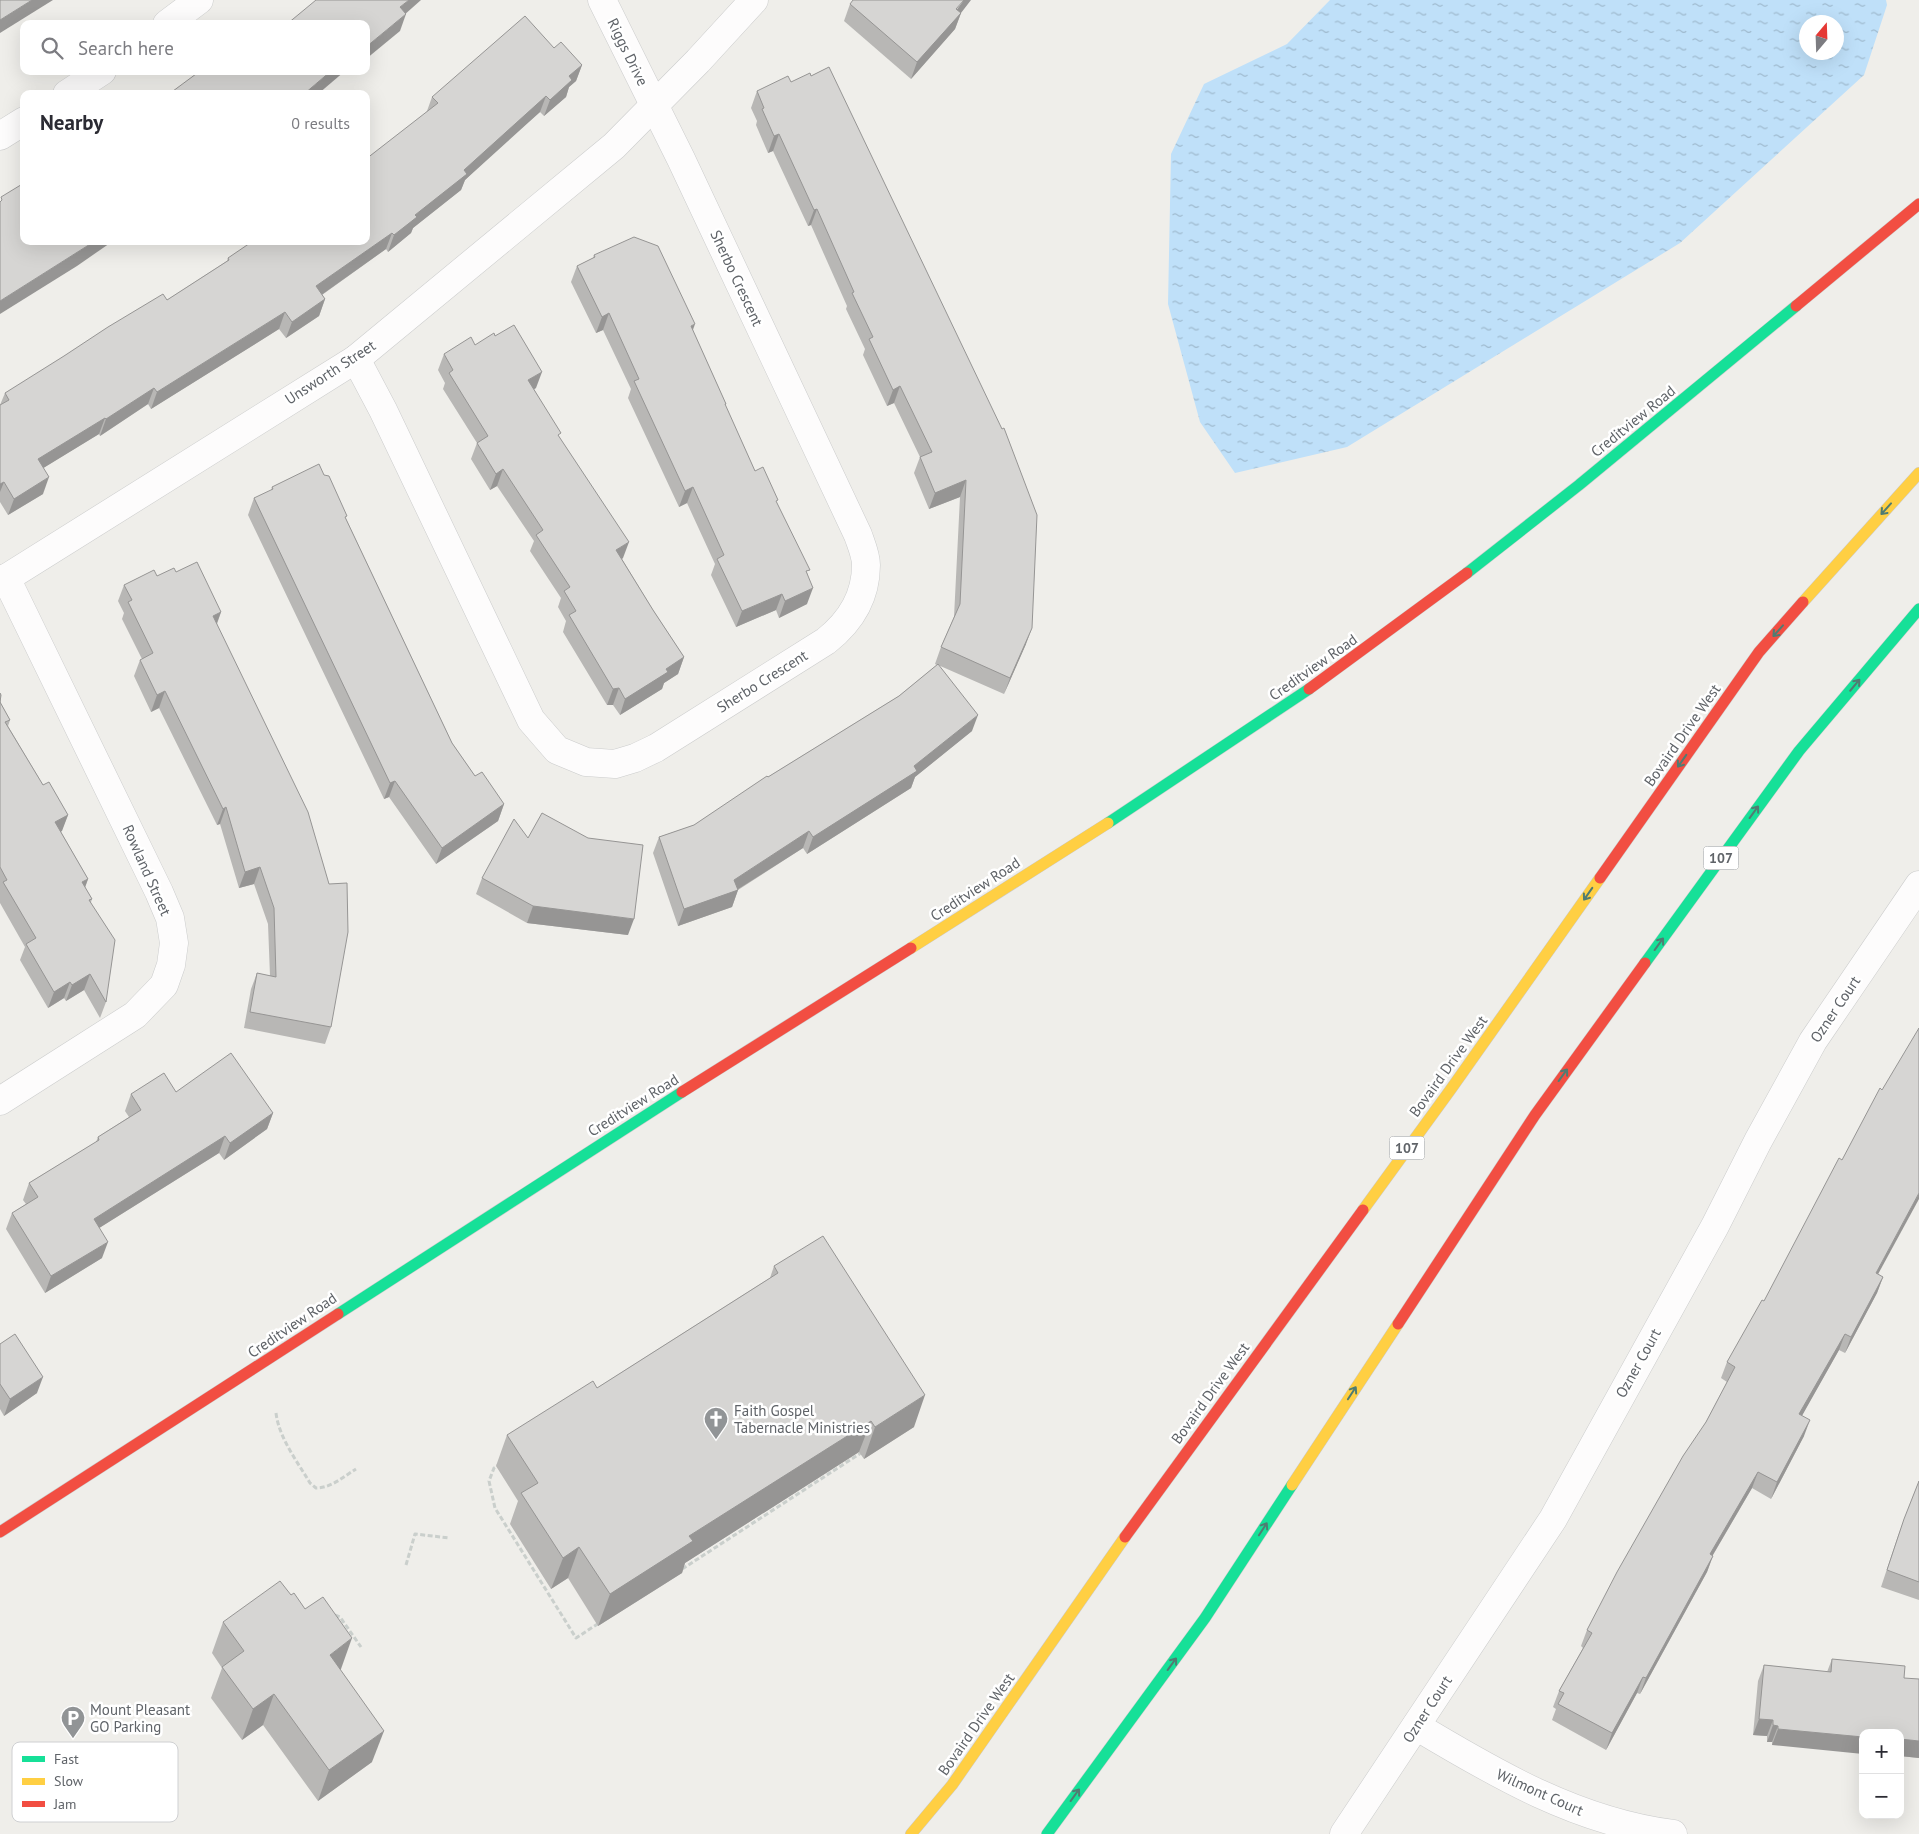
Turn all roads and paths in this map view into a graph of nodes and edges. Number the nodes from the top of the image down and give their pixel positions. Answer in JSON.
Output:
{"nodes":[{"id":1,"x":199,"y":0,"type":"edge"},
{"id":2,"x":602,"y":0,"type":"edge"},
{"id":3,"x":754,"y":0,"type":"edge"},
{"id":4,"x":172,"y":20,"type":"edge"},
{"id":5,"x":96,"y":75,"type":"edge"},
{"id":6,"x":73,"y":90,"type":"edge"},
{"id":7,"x":654,"y":105,"type":"junction"},
{"id":8,"x":20,"y":124,"type":"edge"},
{"id":9,"x":0,"y":136,"type":"edge"},
{"id":10,"x":1919,"y":204,"type":"edge"},
{"id":11,"x":356,"y":359,"type":"junction"},
{"id":12,"x":1919,"y":473,"type":"edge"},
{"id":13,"x":3,"y":580,"type":"edge"},
{"id":14,"x":1919,"y":609,"type":"edge"},
{"id":15,"x":1919,"y":885,"type":"edge"},
{"id":16,"x":0,"y":1101,"type":"edge"},
{"id":17,"x":276,"y":1413,"type":"dead end"},
{"id":18,"x":356,"y":1469,"type":"dead end"},
{"id":19,"x":495,"y":1508,"type":"joint"},
{"id":20,"x":0,"y":1532,"type":"edge"},
{"id":21,"x":449,"y":1538,"type":"dead end"},
{"id":22,"x":406,"y":1565,"type":"dead end"},
{"id":23,"x":328,"y":1612,"type":"edge"},
{"id":24,"x":362,"y":1647,"type":"dead end"},
{"id":25,"x":1416,"y":1726,"type":"junction"},
{"id":26,"x":911,"y":1834,"type":"edge"},
{"id":27,"x":1047,"y":1834,"type":"edge"},
{"id":28,"x":1344,"y":1834,"type":"edge"},
{"id":29,"x":1673,"y":1834,"type":"edge"}],
"edges":[{"from":1,"to":4,"type":"street"},
{"from":2,"to":7,"type":"street","name":"Riggs Drive"},
{"from":3,"to":7,"type":"street","name":"Unsworth Street"},
{"from":5,"to":6,"type":"street"},
{"from":7,"to":11,"type":"street","name":"Unsworth Street"},
{"from":7,"to":11,"type":"street","name":"Sherbo Crescent"},
{"from":8,"to":9,"type":"street"},
{"from":10,"to":20,"type":"main road","name":"Creditview Road"},
{"from":11,"to":13,"type":"street","name":"Unsworth Street"},
{"from":12,"to":26,"type":"main road","name":"Bovaird Drive West","number":"107","one_way":true},
{"from":13,"to":16,"type":"street","name":"Rowland Street"},
{"from":27,"to":14,"type":"main road","number":"107","one_way":true},
{"from":15,"to":25,"type":"street","name":"Ozner Court"},
{"from":17,"to":18,"type":"path"},
{"from":19,"to":19,"type":"path"},
{"from":21,"to":22,"type":"path"},
{"from":23,"to":24,"type":"path"},
{"from":25,"to":28,"type":"street","name":"Ozner Court"},
{"from":25,"to":29,"type":"street","name":"Wilmont Court"}]}
